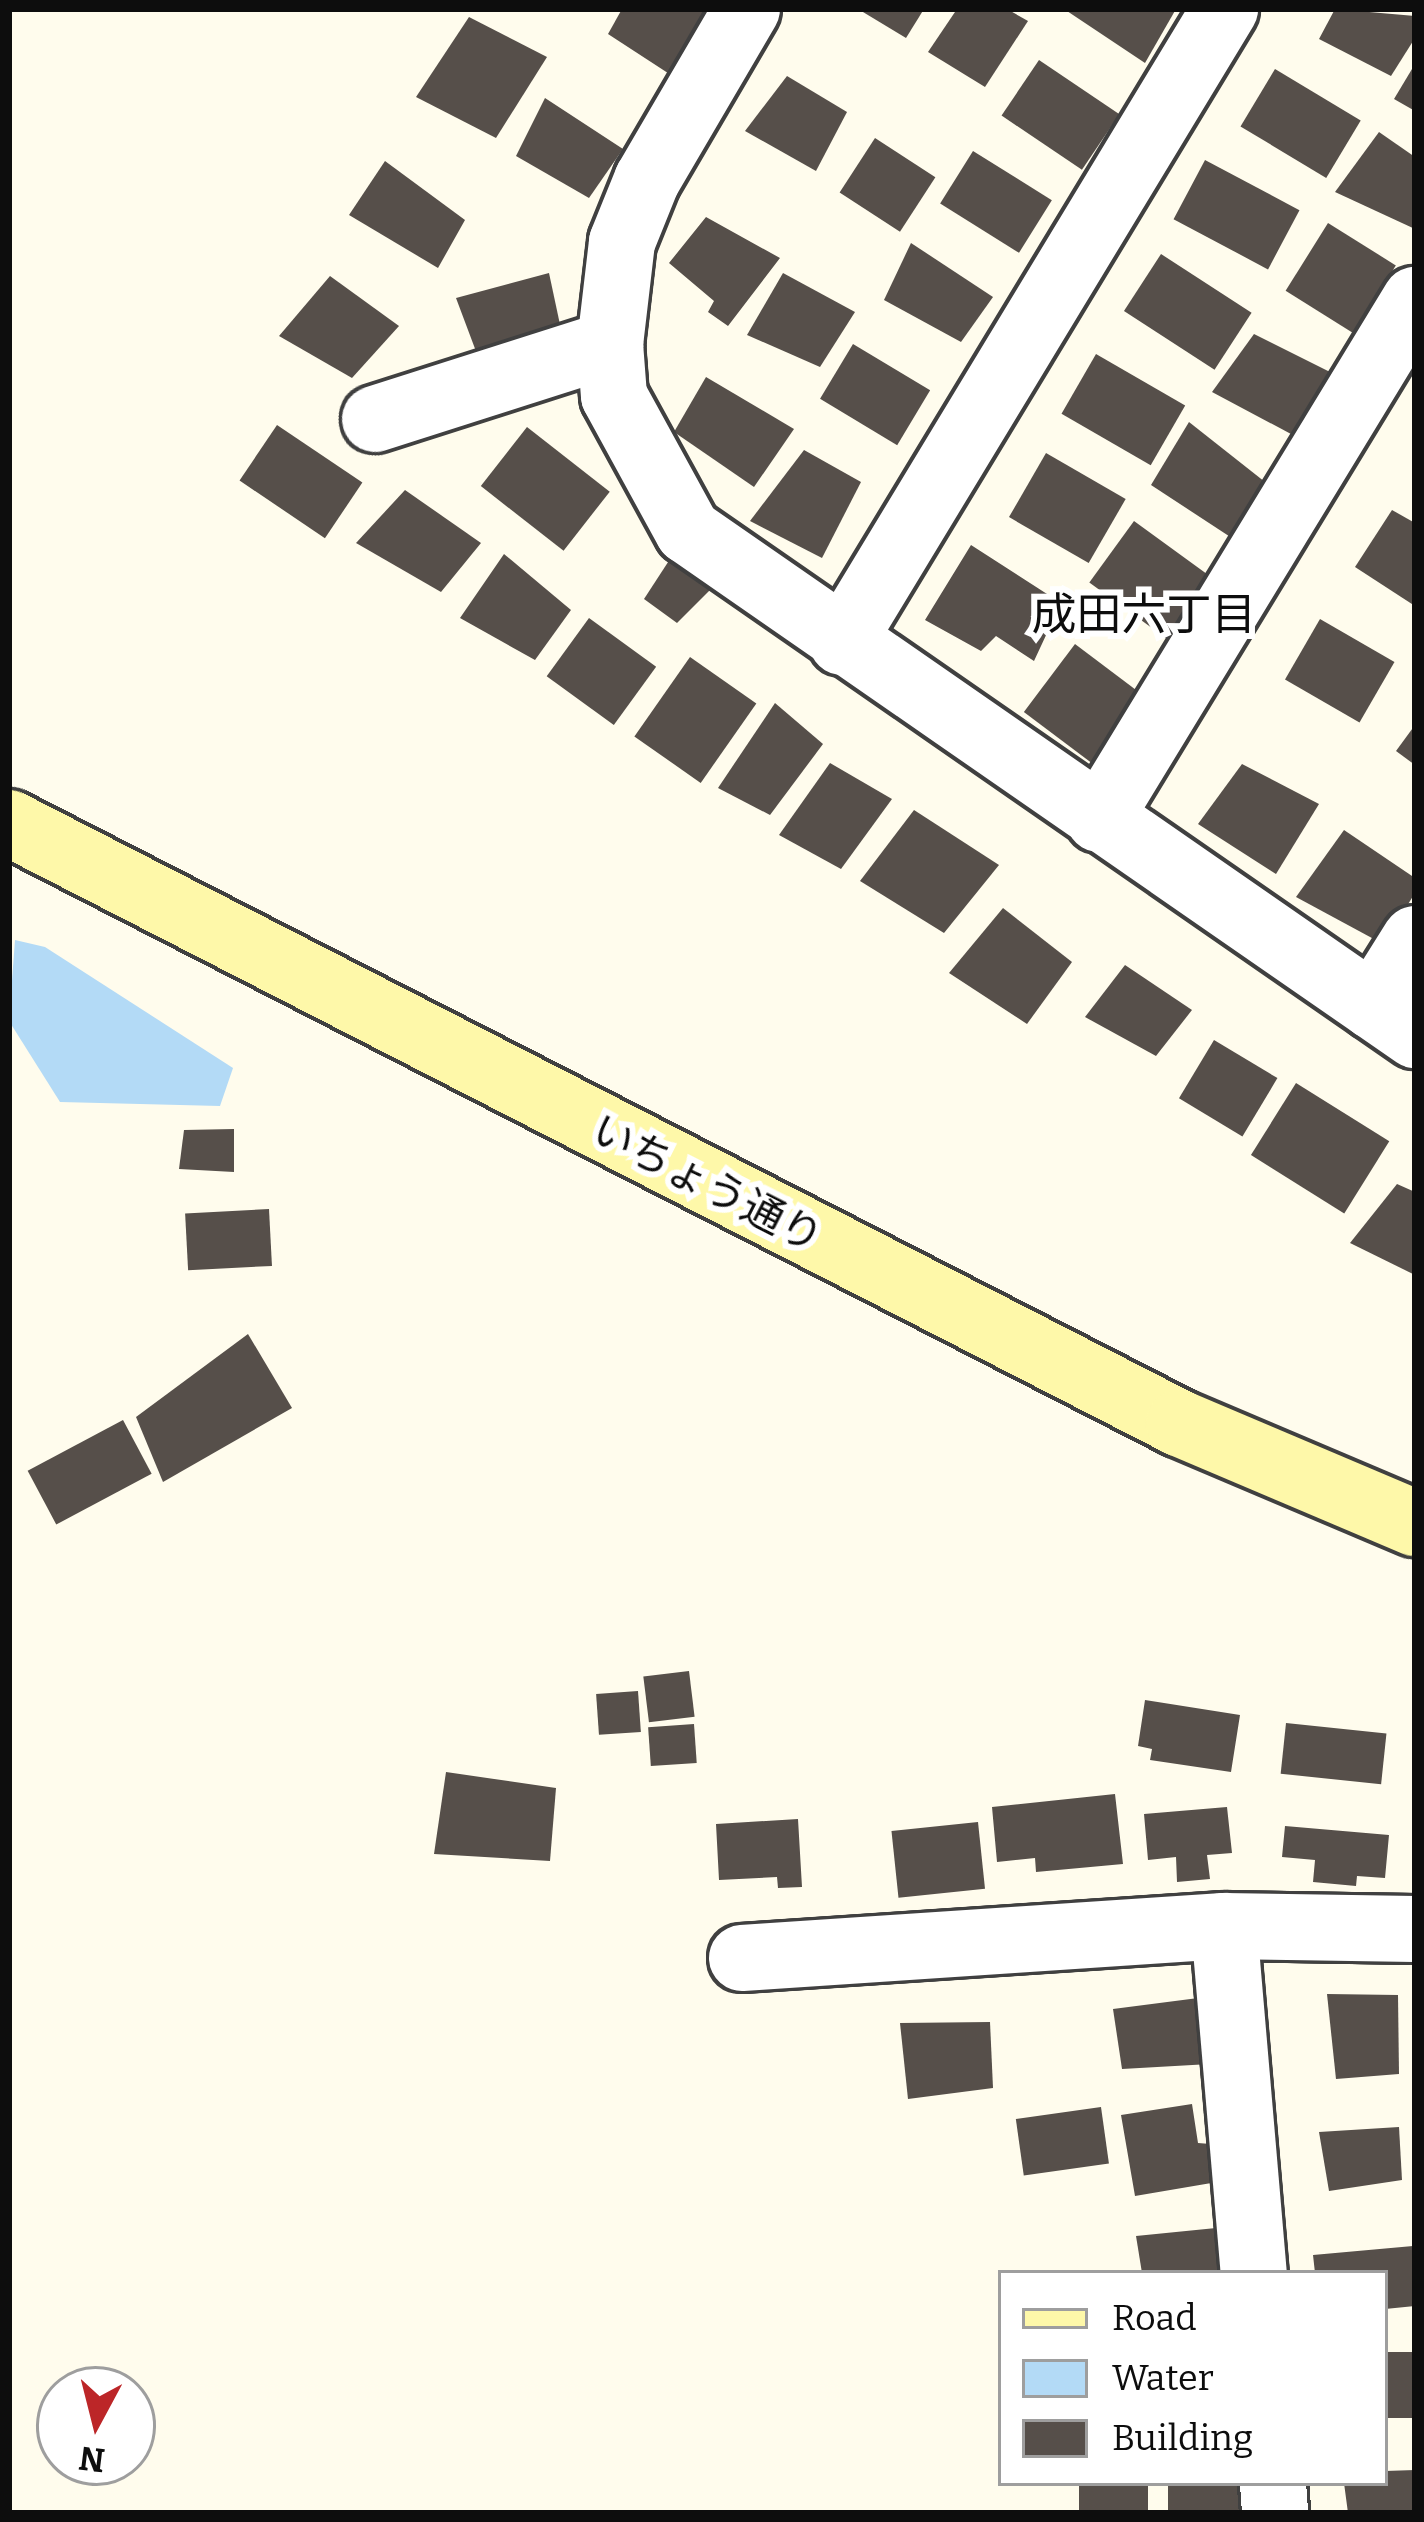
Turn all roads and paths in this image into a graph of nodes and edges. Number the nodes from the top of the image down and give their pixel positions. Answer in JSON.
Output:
{"nodes":[{"id":1,"x":747,"y":9,"type":"edge"},
{"id":2,"x":1225,"y":9,"type":"edge"},
{"id":3,"x":1415,"y":300,"type":"edge"},
{"id":4,"x":610,"y":344,"type":"junction"},
{"id":5,"x":375,"y":419,"type":"dead end"},
{"id":6,"x":842,"y":642,"type":"junction"},
{"id":7,"x":1099,"y":820,"type":"junction"},
{"id":8,"x":9,"y":823,"type":"edge"},
{"id":9,"x":1415,"y":939,"type":"edge"},
{"id":10,"x":1394,"y":1020,"type":"edge"},
{"id":11,"x":1415,"y":1523,"type":"edge"},
{"id":12,"x":1224,"y":1926,"type":"junction"},
{"id":13,"x":1415,"y":1929,"type":"edge"},
{"id":14,"x":742,"y":1958,"type":"dead end"},
{"id":15,"x":1254,"y":2270,"type":"edge"}],
"edges":[{"from":1,"to":4,"type":"street"},
{"from":2,"to":6,"type":"street"},
{"from":3,"to":7,"type":"street"},
{"from":4,"to":5,"type":"street"},
{"from":4,"to":6,"type":"street"},
{"from":6,"to":7,"type":"street"},
{"from":7,"to":10,"type":"street"},
{"from":8,"to":11,"type":"street","name":"いちょう通り"},
{"from":9,"to":10,"type":"street"},
{"from":12,"to":13,"type":"street"},
{"from":12,"to":14,"type":"street"},
{"from":12,"to":15,"type":"street"}]}
